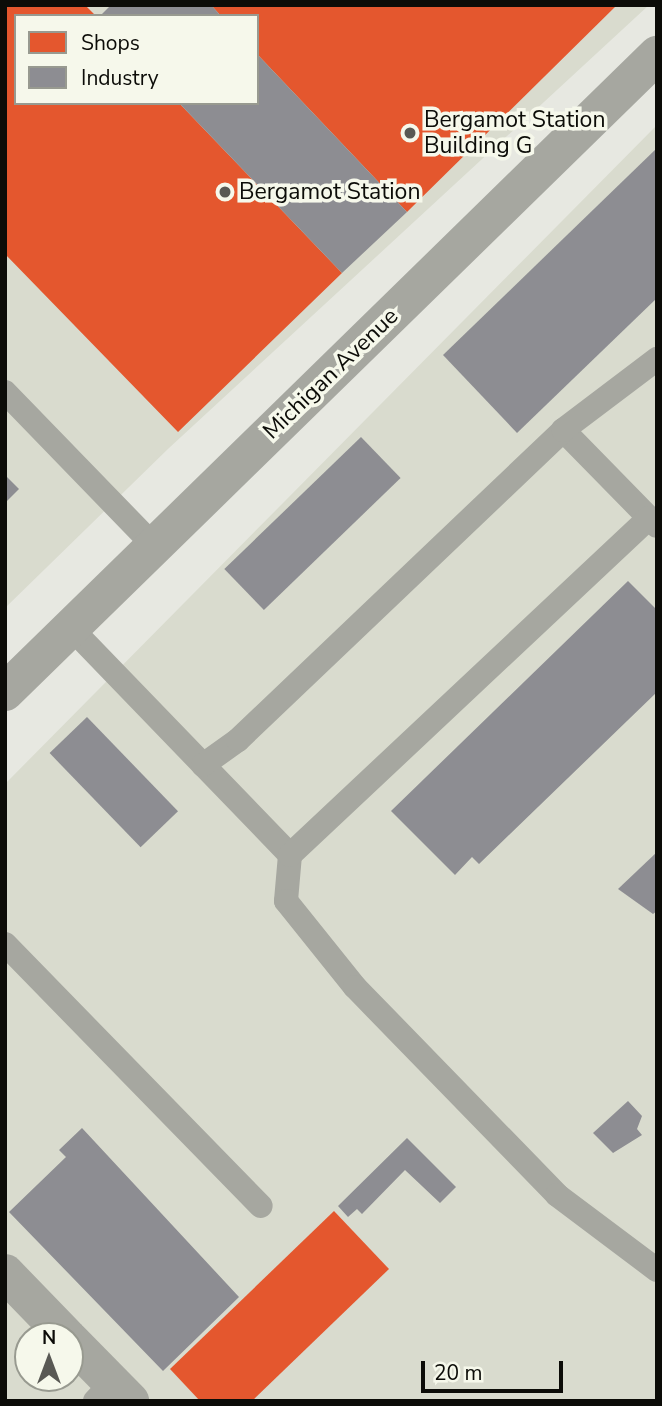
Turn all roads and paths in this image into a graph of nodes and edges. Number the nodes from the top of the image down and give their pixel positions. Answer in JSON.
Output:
{"nodes":[{"id":1,"x":657,"y":55,"type":"edge"},
{"id":2,"x":657,"y":359,"type":"edge"},
{"id":3,"x":5,"y":392,"type":"edge"},
{"id":4,"x":563,"y":430,"type":"junction"},
{"id":5,"x":653,"y":522,"type":"edge"},
{"id":6,"x":155,"y":547,"type":"junction"},
{"id":7,"x":71,"y":628,"type":"junction"},
{"id":8,"x":5,"y":692,"type":"edge"},
{"id":9,"x":203,"y":765,"type":"junction"},
{"id":10,"x":290,"y":855,"type":"junction"},
{"id":11,"x":5,"y":944,"type":"edge"},
{"id":12,"x":261,"y":1206,"type":"dead end"},
{"id":13,"x":657,"y":1270,"type":"edge"},
{"id":14,"x":5,"y":1273,"type":"edge"},
{"id":15,"x":52,"y":1322,"type":"edge"},
{"id":16,"x":84,"y":1359,"type":"edge"},
{"id":17,"x":112,"y":1395,"type":"edge"}],
"edges":[{"from":1,"to":6,"type":"street","name":"Michigan Avenue"},
{"from":2,"to":4,"type":"lane"},
{"from":3,"to":6,"type":"lane"},
{"from":4,"to":5,"type":"lane"},
{"from":4,"to":9,"type":"lane"},
{"from":5,"to":10,"type":"lane"},
{"from":6,"to":7,"type":"street","name":"Michigan Avenue"},
{"from":7,"to":8,"type":"street","name":"Michigan Avenue"},
{"from":7,"to":9,"type":"lane"},
{"from":9,"to":10,"type":"lane"},
{"from":10,"to":13,"type":"lane"},
{"from":11,"to":12,"type":"lane"},
{"from":14,"to":15,"type":"street"},
{"from":16,"to":17,"type":"street"}]}
